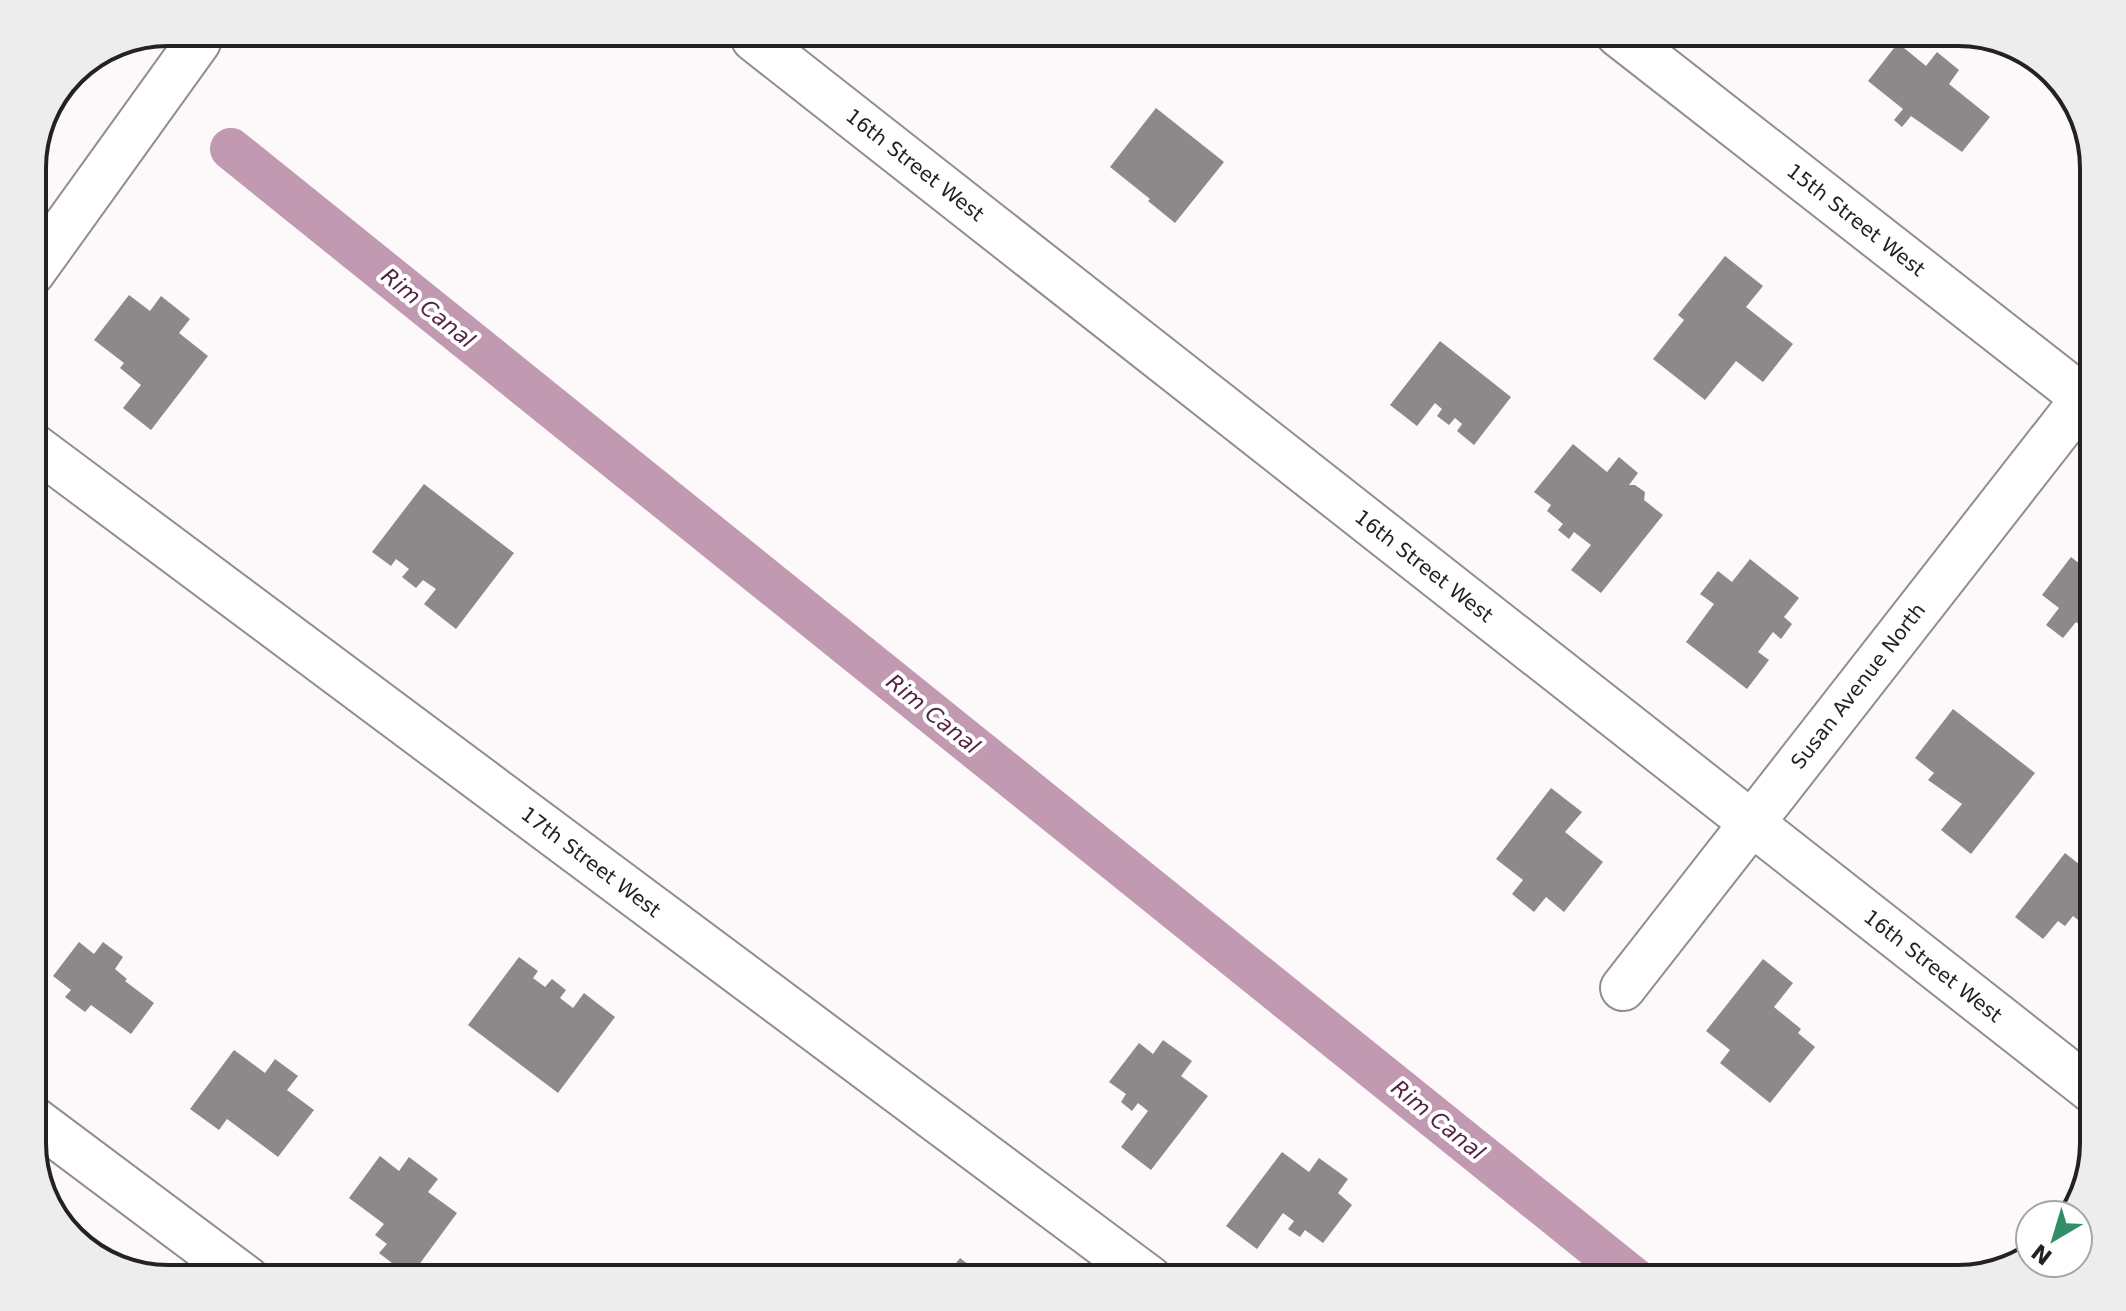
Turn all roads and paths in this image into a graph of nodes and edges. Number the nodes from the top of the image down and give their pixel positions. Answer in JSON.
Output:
{"nodes":[{"id":1,"x":195,"y":46,"type":"edge"},
{"id":2,"x":763,"y":46,"type":"edge"},
{"id":3,"x":1634,"y":46,"type":"edge"},
{"id":4,"x":46,"y":254,"type":"edge"},
{"id":5,"x":2080,"y":389,"type":"edge"},
{"id":6,"x":2080,"y":410,"type":"edge"},
{"id":7,"x":46,"y":455,"type":"edge"},
{"id":8,"x":1750,"y":823,"type":"junction"},
{"id":9,"x":1623,"y":988,"type":"dead end"},
{"id":10,"x":2080,"y":1081,"type":"edge"},
{"id":11,"x":46,"y":1128,"type":"edge"},
{"id":12,"x":228,"y":1265,"type":"edge"},
{"id":13,"x":1131,"y":1265,"type":"edge"}],
"edges":[{"from":1,"to":4,"type":"street"},
{"from":2,"to":8,"type":"street","name":"16th Street West"},
{"from":3,"to":5,"type":"street","name":"15th Street West"},
{"from":6,"to":8,"type":"street","name":"Susan Avenue North"},
{"from":7,"to":13,"type":"street","name":"17th Street West"},
{"from":8,"to":9,"type":"street","name":"Susan Avenue North"},
{"from":8,"to":10,"type":"street","name":"16th Street West"},
{"from":11,"to":12,"type":"street"}]}
